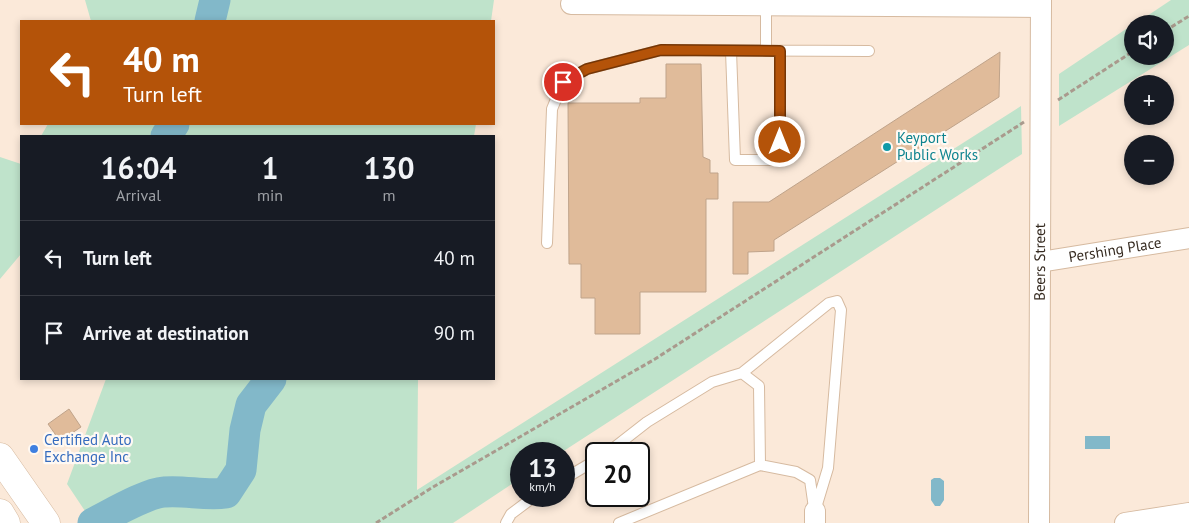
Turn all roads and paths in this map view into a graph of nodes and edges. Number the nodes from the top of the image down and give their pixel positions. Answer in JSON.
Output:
{"nodes":[{"id":1,"x":766,"y":3,"type":"edge"},
{"id":2,"x":1041,"y":3,"type":"edge"},
{"id":3,"x":570,"y":4,"type":"dead end"},
{"id":4,"x":1189,"y":16,"type":"edge"},
{"id":5,"x":1174,"y":25,"type":"edge"},
{"id":6,"x":731,"y":51,"type":"junction"},
{"id":7,"x":766,"y":51,"type":"junction"},
{"id":8,"x":780,"y":51,"type":"junction"},
{"id":9,"x":869,"y":51,"type":"dead end"},
{"id":10,"x":1124,"y":57,"type":"edge"},
{"id":11,"x":1041,"y":111,"type":"junction"},
{"id":12,"x":1189,"y":238,"type":"edge"},
{"id":13,"x":546,"y":243,"type":"dead end"},
{"id":14,"x":1040,"y":262,"type":"junction"},
{"id":15,"x":742,"y":374,"type":"junction"},
{"id":16,"x":621,"y":442,"type":"edge"},
{"id":17,"x":0,"y":457,"type":"edge"},
{"id":18,"x":760,"y":465,"type":"junction"},
{"id":19,"x":520,"y":507,"type":"edge"},
{"id":20,"x":0,"y":513,"type":"edge"},
{"id":21,"x":1189,"y":513,"type":"edge"},
{"id":22,"x":815,"y":517,"type":"edge"},
{"id":23,"x":6,"y":523,"type":"edge"},
{"id":24,"x":46,"y":523,"type":"edge"},
{"id":25,"x":376,"y":523,"type":"edge"},
{"id":26,"x":506,"y":523,"type":"edge"},
{"id":27,"x":619,"y":523,"type":"edge"},
{"id":28,"x":1038,"y":523,"type":"edge"},
{"id":29,"x":1125,"y":523,"type":"edge"}],
"edges":[{"from":1,"to":2,"type":"street"},
{"from":1,"to":3,"type":"street"},
{"from":1,"to":7,"type":"lane"},
{"from":2,"to":11,"type":"street","name":"Beers Street"},
{"from":4,"to":5,"type":"path"},
{"from":6,"to":7,"type":"lane"},
{"from":6,"to":8,"type":"lane"},
{"from":6,"to":13,"type":"lane"},
{"from":7,"to":8,"type":"lane"},
{"from":8,"to":9,"type":"lane"},
{"from":10,"to":11,"type":"path"},
{"from":11,"to":14,"type":"street","name":"Beers Street"},
{"from":11,"to":25,"type":"path"},
{"from":12,"to":14,"type":"street","name":"Pershing Place"},
{"from":14,"to":28,"type":"street","name":"Beers Street"},
{"from":15,"to":16,"type":"lane"},
{"from":15,"to":18,"type":"lane"},
{"from":15,"to":22,"type":"lane"},
{"from":17,"to":24,"type":"highway"},
{"from":18,"to":22,"type":"lane"},
{"from":18,"to":27,"type":"lane"},
{"from":19,"to":26,"type":"lane"},
{"from":20,"to":23,"type":"highway"},
{"from":21,"to":29,"type":"street"}]}
